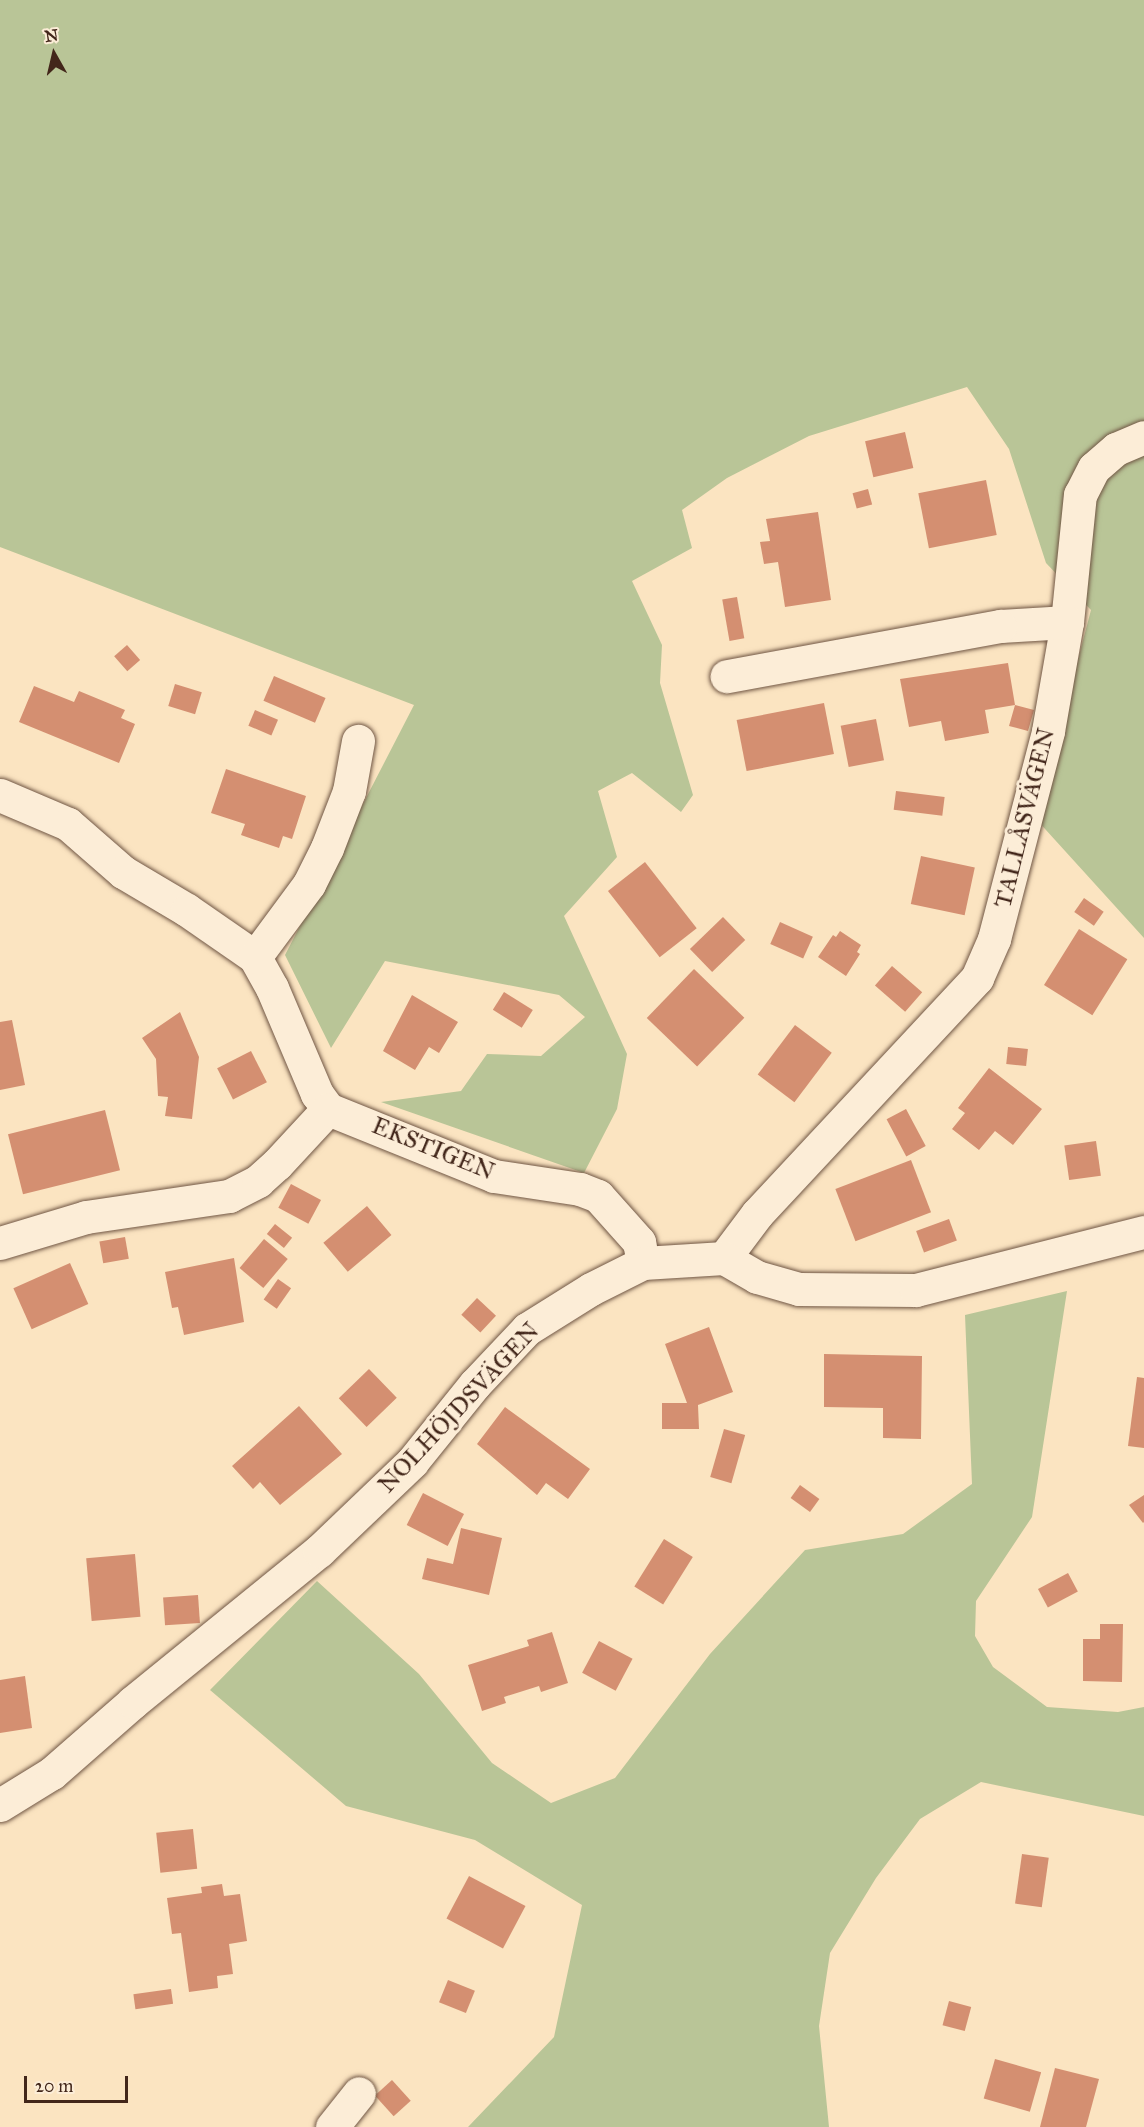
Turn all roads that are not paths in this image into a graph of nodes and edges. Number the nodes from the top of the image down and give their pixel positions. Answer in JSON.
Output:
{"nodes":[{"id":1,"x":1144,"y":437,"type":"edge"},
{"id":2,"x":1067,"y":622,"type":"junction"},
{"id":3,"x":727,"y":676,"type":"dead end"},
{"id":4,"x":358,"y":741,"type":"dead end"},
{"id":5,"x":0,"y":795,"type":"edge"},
{"id":6,"x":255,"y":957,"type":"junction"},
{"id":7,"x":328,"y":1109,"type":"junction"},
{"id":8,"x":1144,"y":1232,"type":"edge"},
{"id":9,"x":0,"y":1244,"type":"edge"},
{"id":10,"x":724,"y":1258,"type":"junction"},
{"id":11,"x":644,"y":1263,"type":"junction"},
{"id":12,"x":0,"y":1805,"type":"edge"},
{"id":13,"x":359,"y":2093,"type":"dead end"},
{"id":14,"x":332,"y":2127,"type":"edge"}],
"edges":[{"from":1,"to":2,"type":"street","name":"TALLÅSVÄGEN"},
{"from":2,"to":3,"type":"street"},
{"from":2,"to":10,"type":"street","name":"TALLÅSVÄGEN"},
{"from":4,"to":6,"type":"street"},
{"from":5,"to":6,"type":"street"},
{"from":6,"to":7,"type":"street"},
{"from":7,"to":9,"type":"street"},
{"from":7,"to":11,"type":"street","name":"EKSTIGEN"},
{"from":8,"to":10,"type":"street"},
{"from":10,"to":11,"type":"street","name":"NOLHÖJDSVÄGEN"},
{"from":11,"to":12,"type":"street","name":"NOLHÖJDSVÄGEN"},
{"from":13,"to":14,"type":"street"}]}
